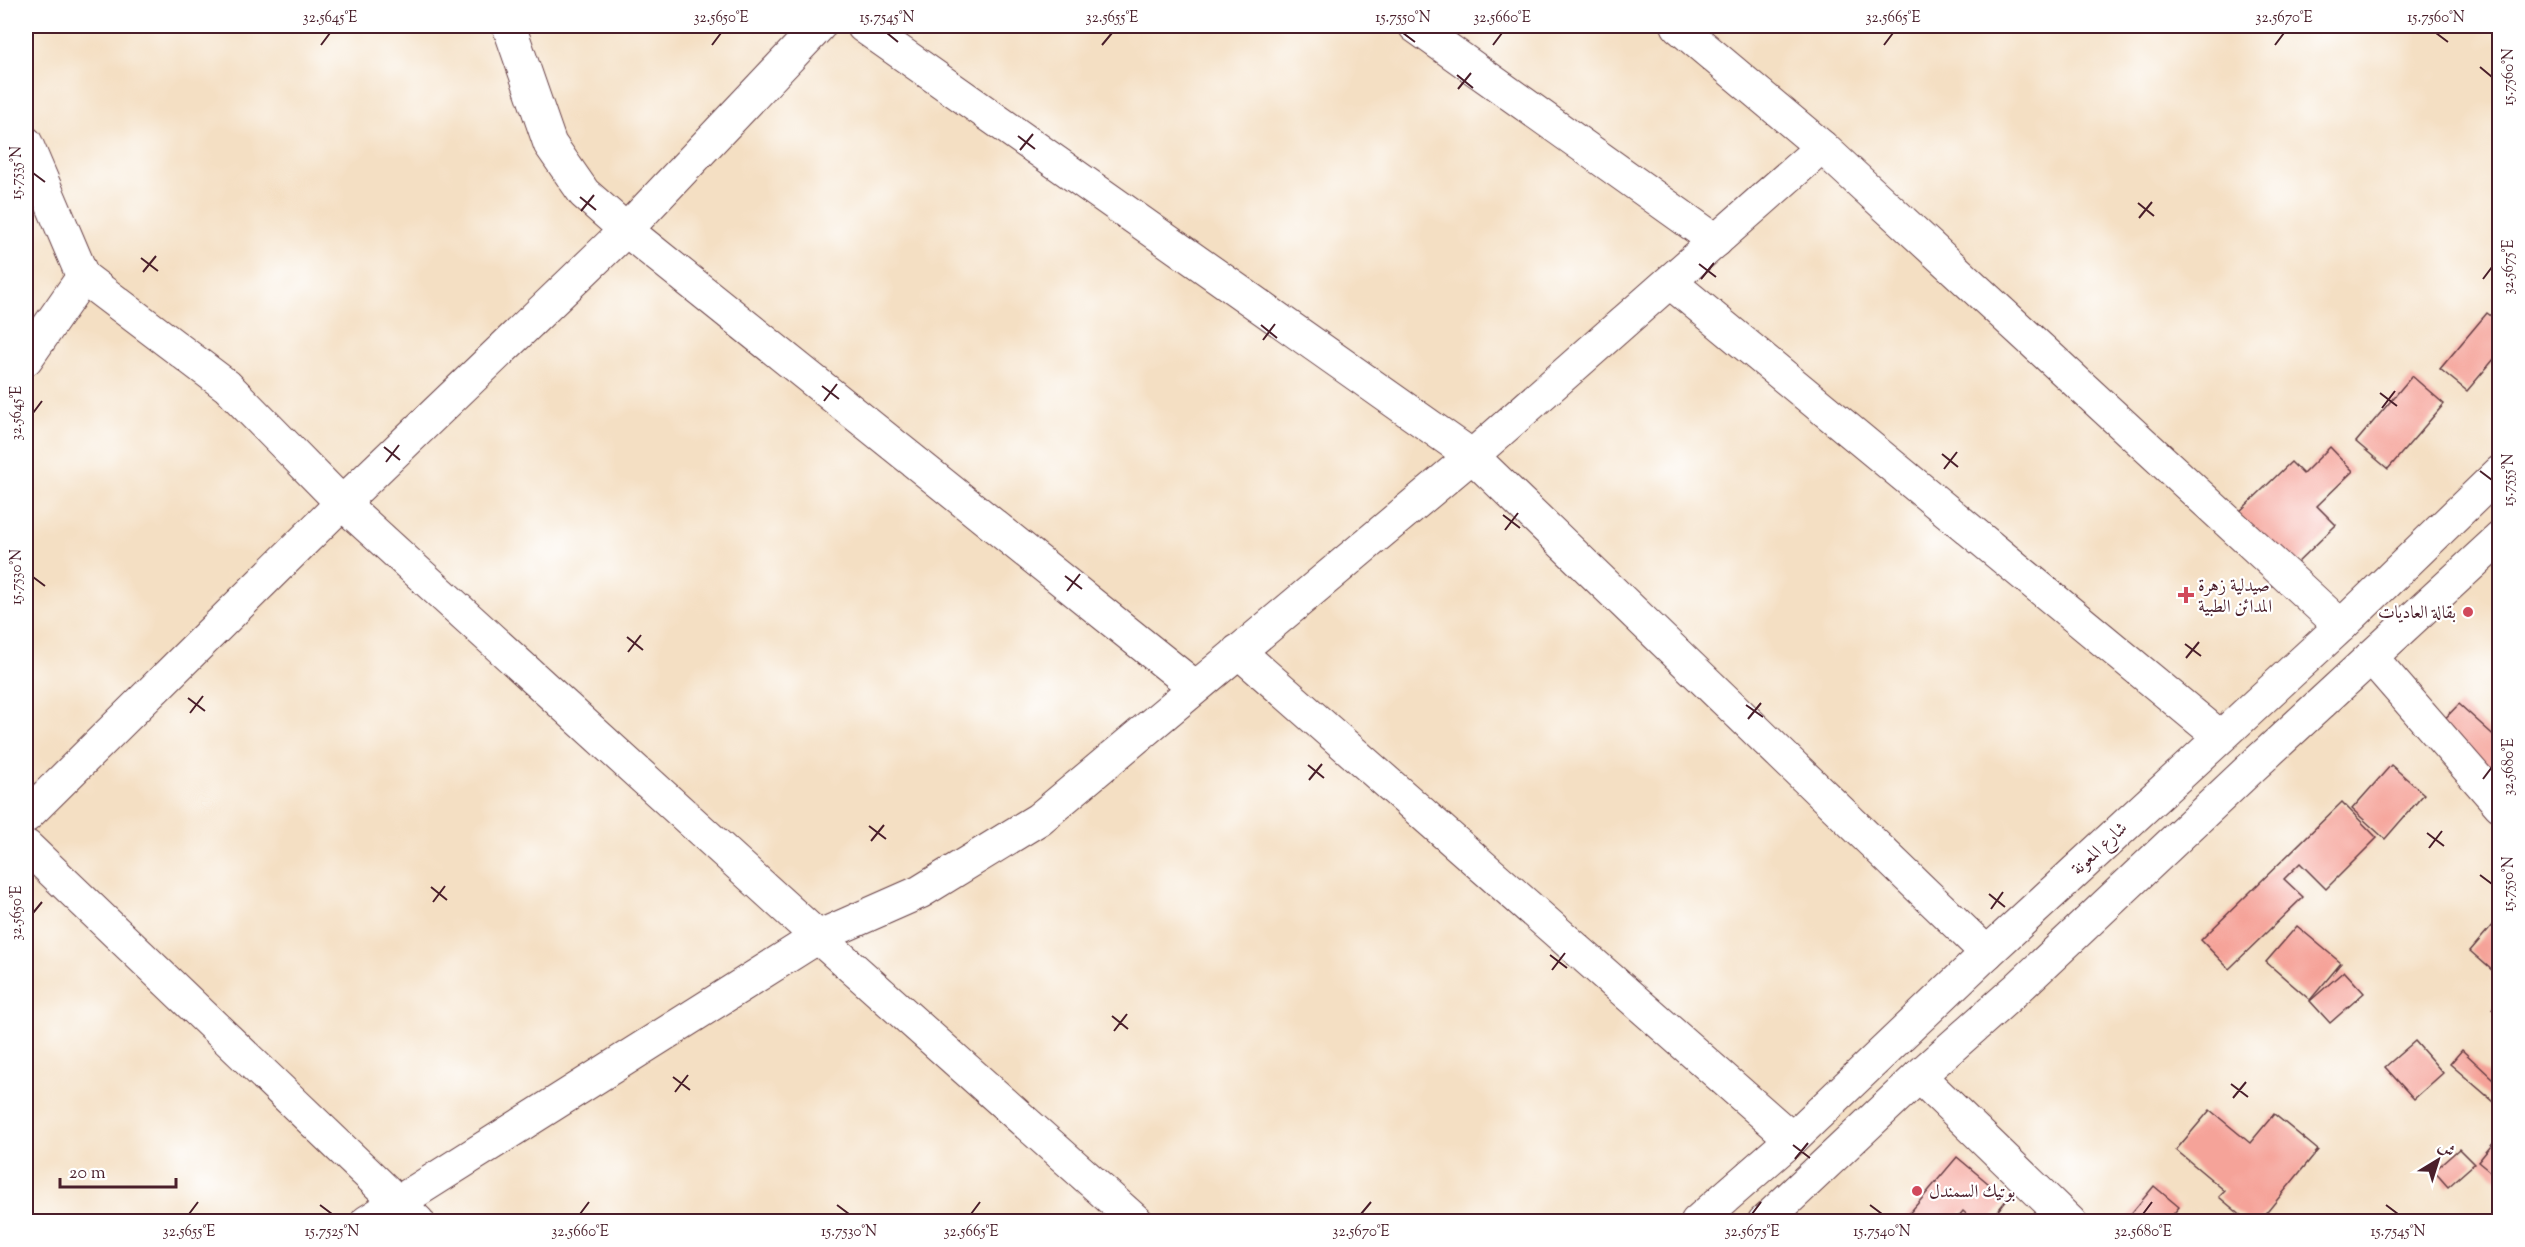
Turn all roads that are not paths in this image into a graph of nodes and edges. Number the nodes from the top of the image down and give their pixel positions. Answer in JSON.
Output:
{"nodes":[{"id":1,"x":509,"y":26,"type":"edge"},
{"id":2,"x":819,"y":26,"type":"edge"},
{"id":3,"x":863,"y":26,"type":"edge"},
{"id":4,"x":1415,"y":26,"type":"edge"},
{"id":5,"x":1678,"y":26,"type":"edge"},
{"id":6,"x":26,"y":143,"type":"edge"},
{"id":7,"x":1822,"y":147,"type":"junction"},
{"id":8,"x":626,"y":230,"type":"junction"},
{"id":9,"x":1716,"y":241,"type":"junction"},
{"id":10,"x":83,"y":277,"type":"junction"},
{"id":11,"x":1670,"y":282,"type":"junction"},
{"id":12,"x":26,"y":359,"type":"edge"},
{"id":13,"x":1472,"y":456,"type":"junction"},
{"id":14,"x":2499,"y":472,"type":"edge"},
{"id":15,"x":342,"y":503,"type":"junction"},
{"id":16,"x":2499,"y":538,"type":"edge"},
{"id":17,"x":2342,"y":626,"type":"junction"},
{"id":18,"x":1238,"y":651,"type":"junction"},
{"id":19,"x":2371,"y":657,"type":"junction"},
{"id":20,"x":1195,"y":687,"type":"junction"},
{"id":21,"x":2219,"y":736,"type":"junction"},
{"id":22,"x":2499,"y":805,"type":"edge"},
{"id":23,"x":26,"y":816,"type":"edge"},
{"id":24,"x":26,"y":846,"type":"edge"},
{"id":25,"x":818,"y":937,"type":"junction"},
{"id":26,"x":1987,"y":953,"type":"junction"},
{"id":27,"x":1919,"y":1076,"type":"junction"},
{"id":28,"x":1792,"y":1139,"type":"junction"},
{"id":29,"x":408,"y":1211,"type":"edge"},
{"id":30,"x":367,"y":1221,"type":"edge"},
{"id":31,"x":1137,"y":1221,"type":"edge"},
{"id":32,"x":1697,"y":1221,"type":"edge"},
{"id":33,"x":1764,"y":1221,"type":"edge"},
{"id":34,"x":2070,"y":1221,"type":"edge"}],
"edges":[{"from":1,"to":8,"type":"main road"},
{"from":2,"to":8,"type":"main road"},
{"from":3,"to":13,"type":"main road"},
{"from":4,"to":9,"type":"main road"},
{"from":5,"to":7,"type":"main road"},
{"from":6,"to":10,"type":"main road"},
{"from":7,"to":9,"type":"main road"},
{"from":7,"to":17,"type":"main road"},
{"from":8,"to":15,"type":"main road"},
{"from":8,"to":20,"type":"main road"},
{"from":9,"to":11,"type":"main road"},
{"from":10,"to":12,"type":"main road"},
{"from":10,"to":15,"type":"main road"},
{"from":11,"to":13,"type":"main road"},
{"from":11,"to":21,"type":"main road"},
{"from":13,"to":18,"type":"main road"},
{"from":13,"to":26,"type":"main road"},
{"from":14,"to":17,"type":"main road","name":"شارع المعونة"},
{"from":15,"to":23,"type":"main road"},
{"from":15,"to":25,"type":"main road"},
{"from":16,"to":19,"type":"main road"},
{"from":17,"to":21,"type":"main road","name":"شارع المعونة"},
{"from":18,"to":20,"type":"main road"},
{"from":18,"to":28,"type":"main road"},
{"from":19,"to":22,"type":"main road"},
{"from":19,"to":27,"type":"main road"},
{"from":20,"to":25,"type":"main road"},
{"from":21,"to":26,"type":"main road","name":"شارع المعونة"},
{"from":24,"to":29,"type":"main road"},
{"from":25,"to":29,"type":"main road"},
{"from":25,"to":31,"type":"main road"},
{"from":26,"to":28,"type":"main road","name":"شارع المعونة"},
{"from":27,"to":33,"type":"main road"},
{"from":27,"to":34,"type":"main road"},
{"from":28,"to":32,"type":"main road","name":"شارع المعونة"},
{"from":29,"to":30,"type":"main road"}]}
